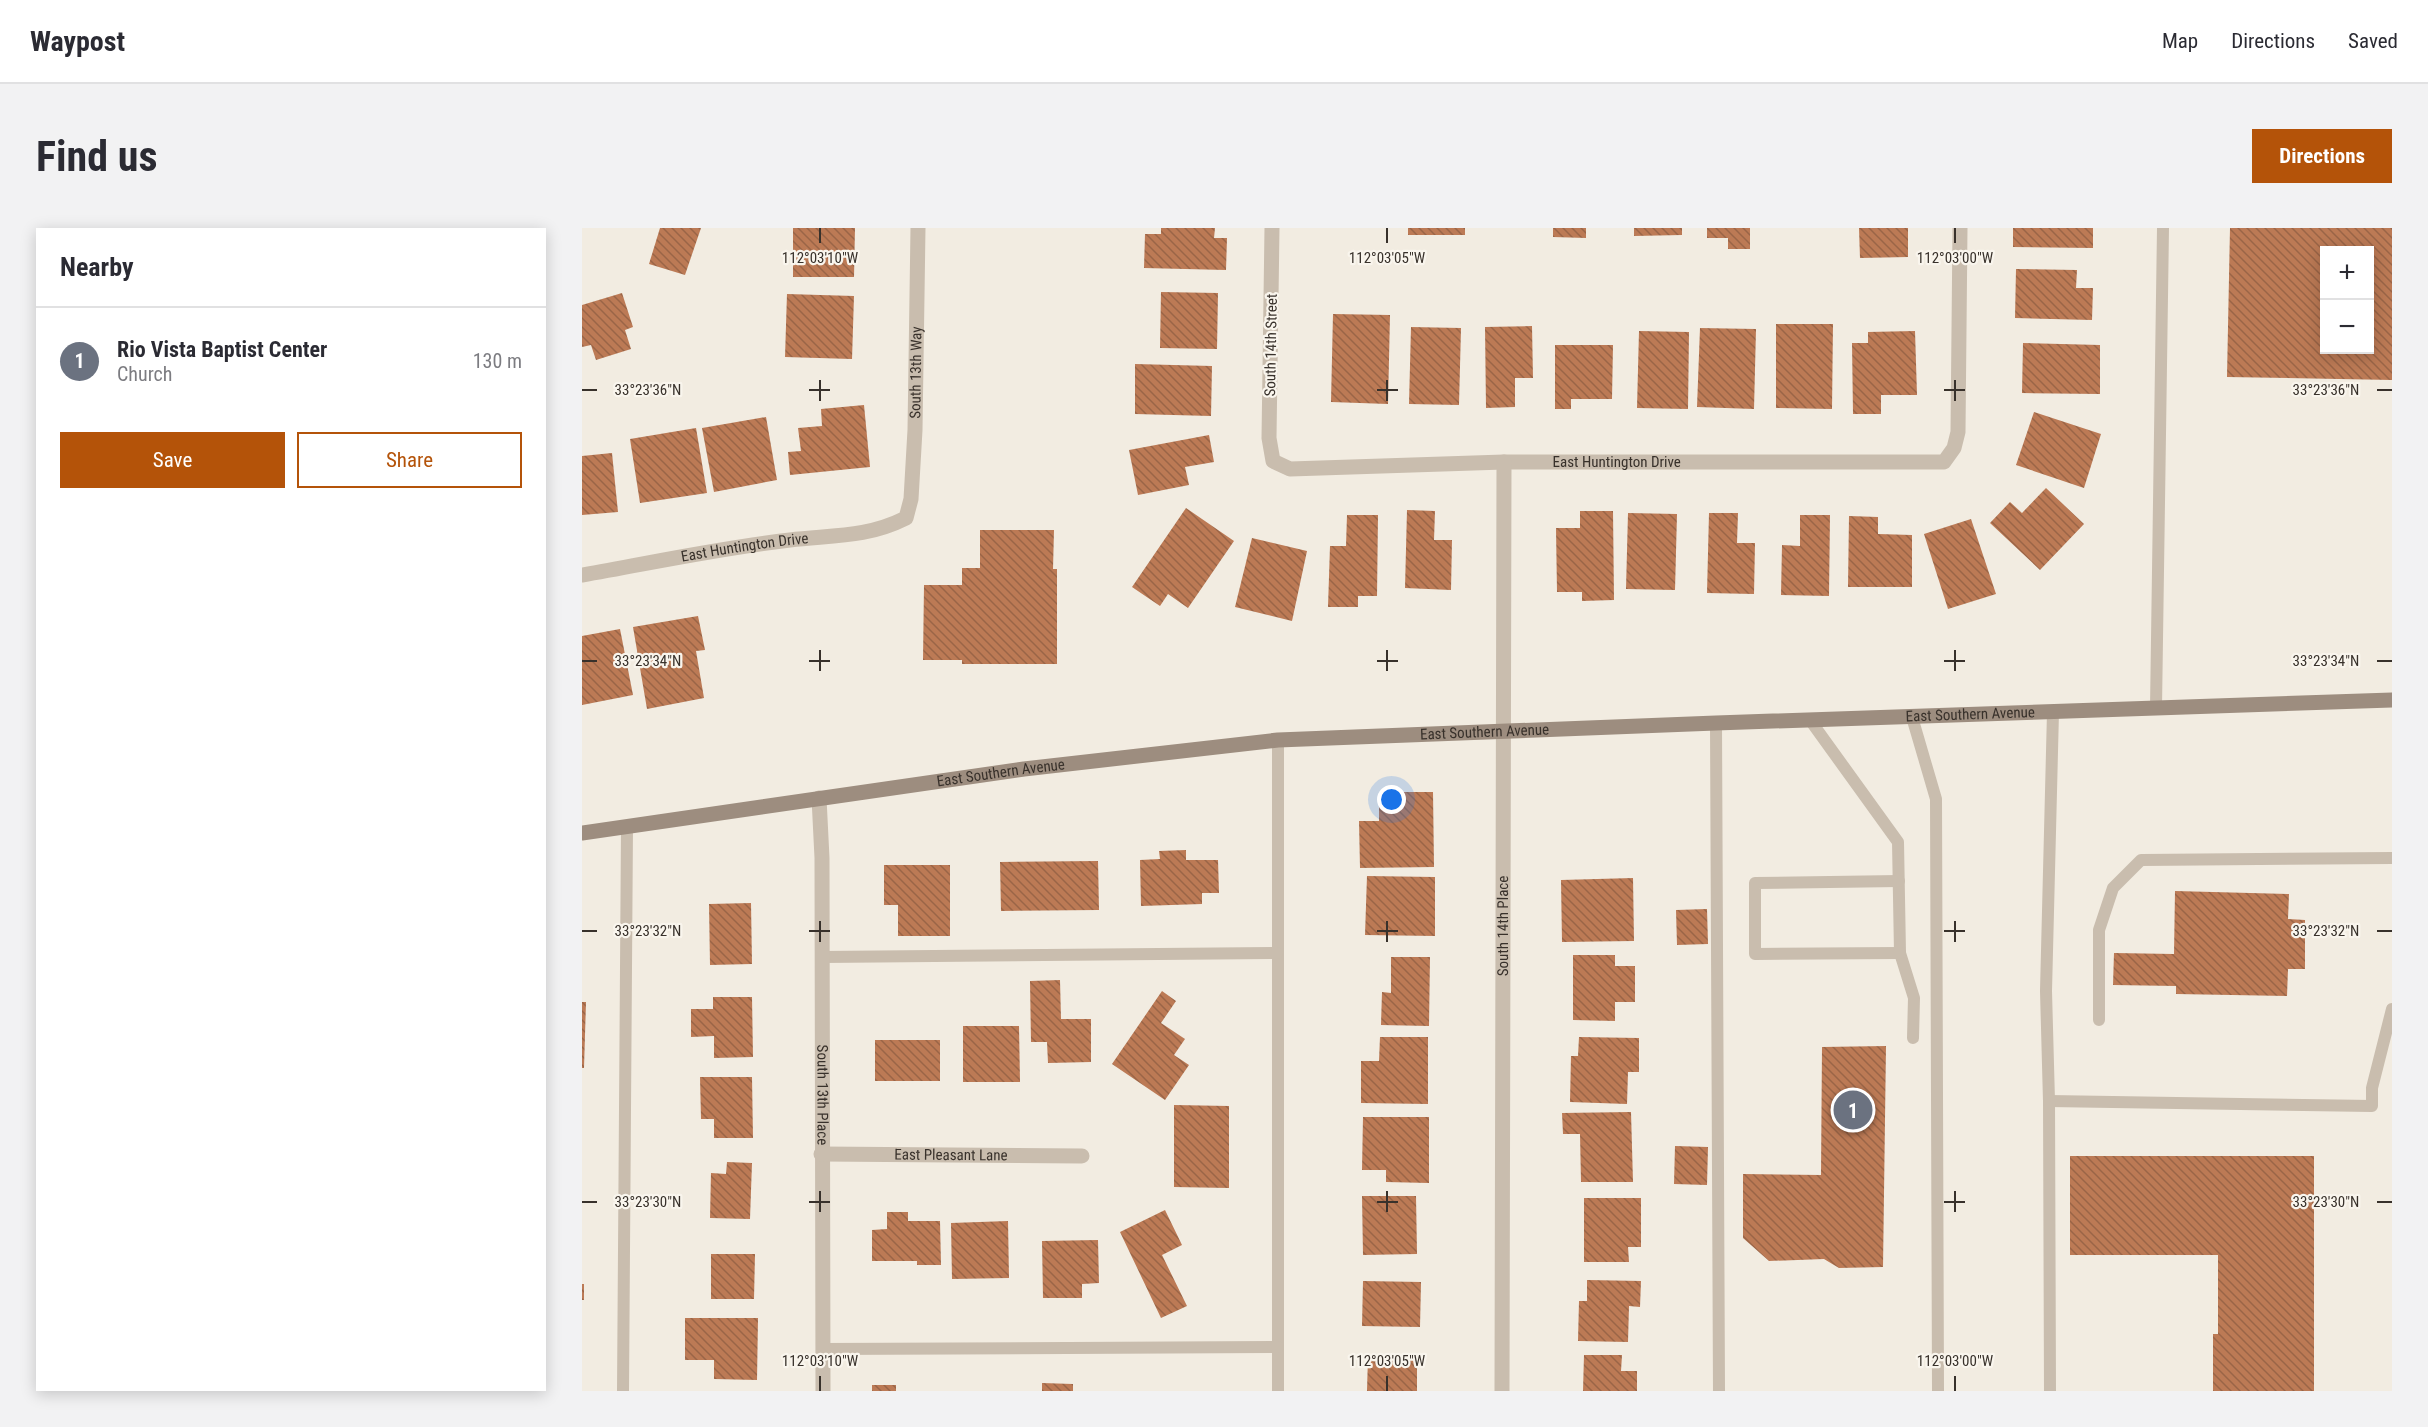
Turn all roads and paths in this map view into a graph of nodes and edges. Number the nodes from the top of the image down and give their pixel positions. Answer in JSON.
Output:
{"nodes":[{"id":1,"x":918,"y":228,"type":"edge"},
{"id":2,"x":1272,"y":228,"type":"edge"},
{"id":3,"x":1960,"y":228,"type":"edge"},
{"id":4,"x":2163,"y":228,"type":"edge"},
{"id":5,"x":1273,"y":461,"type":"joint"},
{"id":6,"x":1504,"y":462,"type":"junction"},
{"id":7,"x":906,"y":518,"type":"joint"},
{"id":8,"x":582,"y":575,"type":"edge"},
{"id":9,"x":2392,"y":700,"type":"edge"},
{"id":10,"x":2156,"y":708,"type":"junction"},
{"id":11,"x":2053,"y":712,"type":"junction"},
{"id":12,"x":1912,"y":717,"type":"junction"},
{"id":13,"x":1810,"y":720,"type":"junction"},
{"id":14,"x":1716,"y":723,"type":"junction"},
{"id":15,"x":1503,"y":731,"type":"junction"},
{"id":16,"x":1278,"y":740,"type":"junction"},
{"id":17,"x":819,"y":798,"type":"junction"},
{"id":18,"x":627,"y":827,"type":"junction"},
{"id":19,"x":582,"y":833,"type":"edge"},
{"id":20,"x":2392,"y":858,"type":"edge"},
{"id":21,"x":1899,"y":881,"type":"junction"},
{"id":22,"x":1277,"y":953,"type":"junction"},
{"id":23,"x":1900,"y":953,"type":"junction"},
{"id":24,"x":822,"y":957,"type":"junction"},
{"id":25,"x":2392,"y":1009,"type":"edge"},
{"id":26,"x":2099,"y":1020,"type":"dead end"},
{"id":27,"x":2389,"y":1034,"type":"edge"},
{"id":28,"x":1913,"y":1038,"type":"dead end"},
{"id":29,"x":2049,"y":1101,"type":"junction"},
{"id":30,"x":821,"y":1154,"type":"junction"},
{"id":31,"x":1082,"y":1156,"type":"dead end"},
{"id":32,"x":1278,"y":1347,"type":"junction"},
{"id":33,"x":823,"y":1349,"type":"junction"},
{"id":34,"x":623,"y":1391,"type":"edge"},
{"id":35,"x":823,"y":1391,"type":"edge"},
{"id":36,"x":1278,"y":1391,"type":"edge"},
{"id":37,"x":1502,"y":1391,"type":"edge"},
{"id":38,"x":1719,"y":1391,"type":"edge"},
{"id":39,"x":1938,"y":1391,"type":"edge"},
{"id":40,"x":2050,"y":1391,"type":"edge"}],
"edges":[{"from":1,"to":7,"type":"street","name":"South 13th Way"},
{"from":2,"to":5,"type":"street","name":"South 14th Street"},
{"from":3,"to":6,"type":"street","name":"East Huntington Drive"},
{"from":4,"to":10,"type":"lane"},
{"from":5,"to":6,"type":"street","name":"East Huntington Drive"},
{"from":6,"to":15,"type":"street","name":"South 14th Place"},
{"from":7,"to":8,"type":"street","name":"East Huntington Drive"},
{"from":9,"to":10,"type":"main road","name":"East Southern Avenue"},
{"from":10,"to":11,"type":"main road","name":"East Southern Avenue"},
{"from":11,"to":12,"type":"main road","name":"East Southern Avenue"},
{"from":11,"to":29,"type":"lane"},
{"from":12,"to":13,"type":"main road","name":"East Southern Avenue"},
{"from":12,"to":39,"type":"lane"},
{"from":13,"to":14,"type":"main road","name":"East Southern Avenue"},
{"from":13,"to":21,"type":"lane"},
{"from":14,"to":15,"type":"main road","name":"East Southern Avenue"},
{"from":14,"to":38,"type":"lane"},
{"from":15,"to":16,"type":"main road","name":"East Southern Avenue"},
{"from":15,"to":37,"type":"street","name":"South 14th Place"},
{"from":16,"to":17,"type":"main road","name":"East Southern Avenue"},
{"from":16,"to":22,"type":"lane"},
{"from":17,"to":18,"type":"main road","name":"East Southern Avenue"},
{"from":17,"to":24,"type":"street","name":"South 13th Place"},
{"from":18,"to":19,"type":"main road","name":"East Southern Avenue"},
{"from":18,"to":34,"type":"lane"},
{"from":20,"to":26,"type":"lane"},
{"from":21,"to":23,"type":"lane"},
{"from":21,"to":23,"type":"lane"},
{"from":22,"to":24,"type":"lane"},
{"from":22,"to":32,"type":"lane"},
{"from":23,"to":28,"type":"lane"},
{"from":24,"to":30,"type":"street","name":"South 13th Place"},
{"from":25,"to":27,"type":"lane"},
{"from":27,"to":29,"type":"lane"},
{"from":29,"to":40,"type":"lane"},
{"from":30,"to":31,"type":"street","name":"East Pleasant Lane"},
{"from":30,"to":33,"type":"street","name":"South 13th Place"},
{"from":32,"to":33,"type":"lane"},
{"from":32,"to":36,"type":"lane"},
{"from":33,"to":35,"type":"street","name":"South 13th Place"}]}
